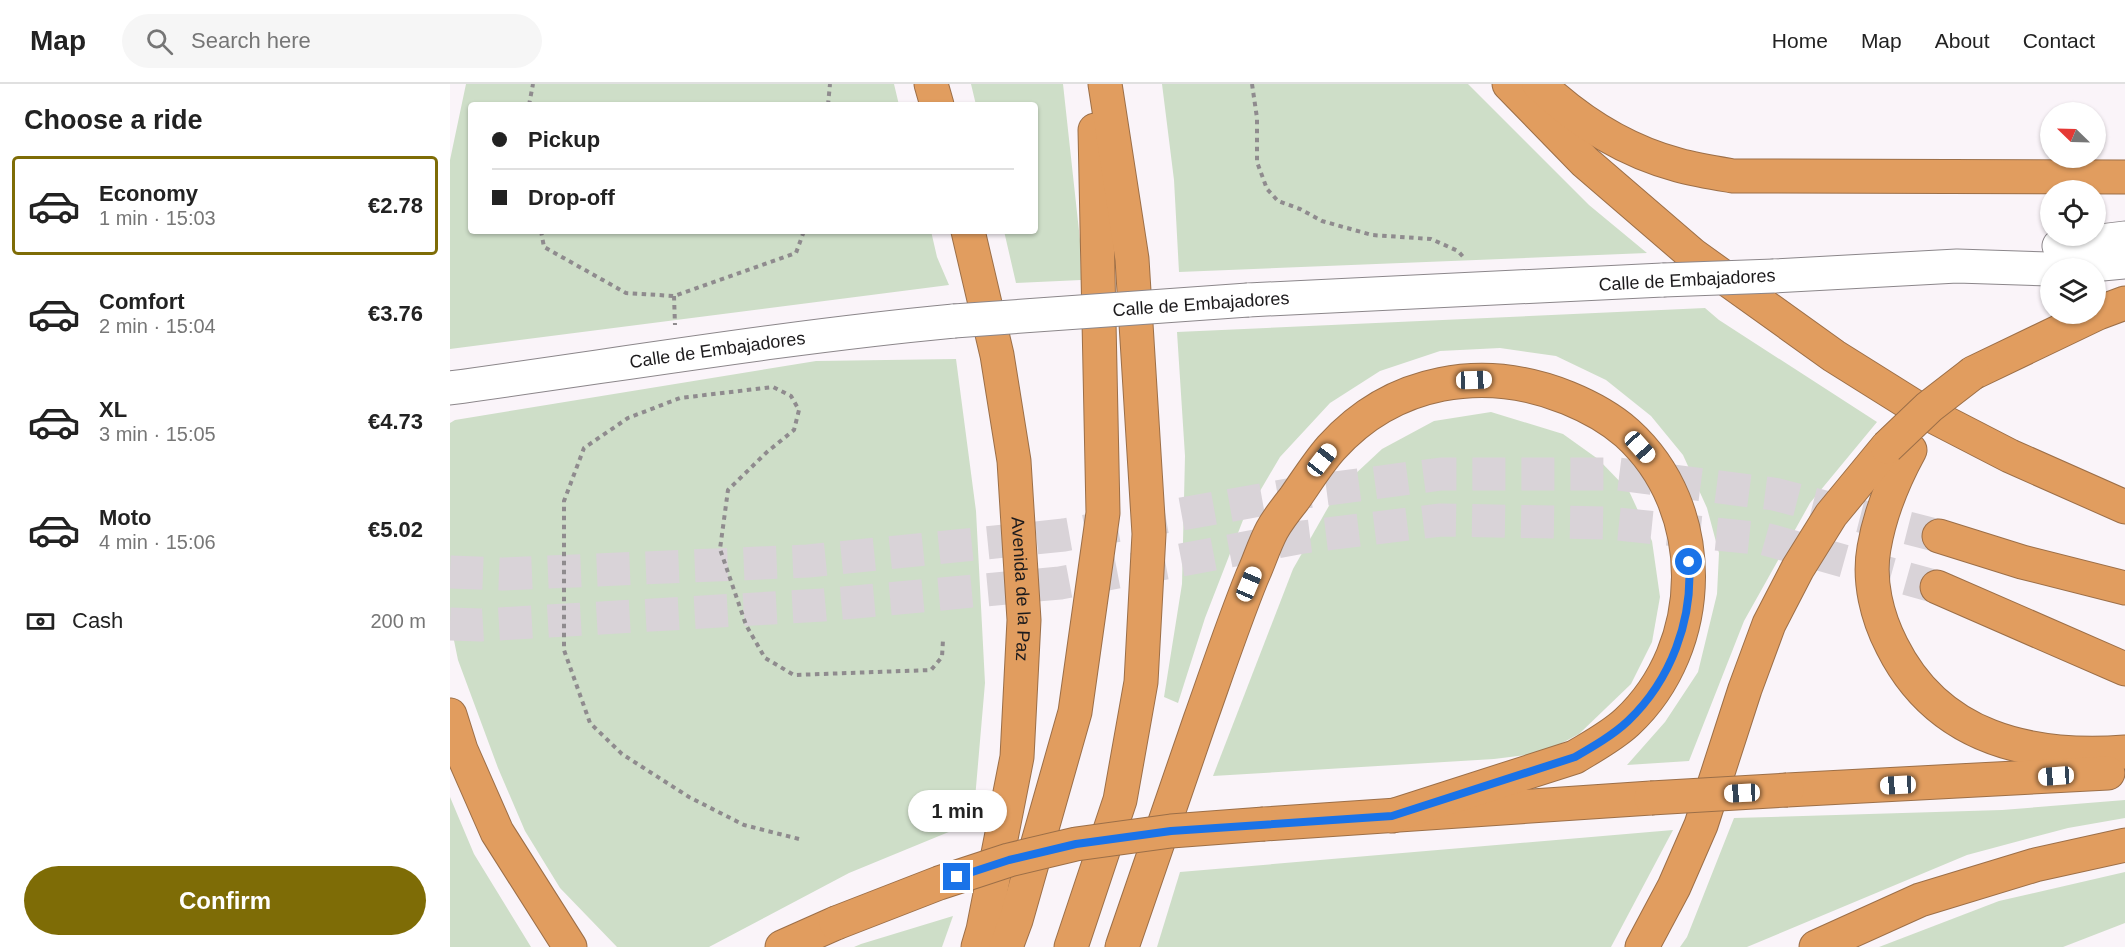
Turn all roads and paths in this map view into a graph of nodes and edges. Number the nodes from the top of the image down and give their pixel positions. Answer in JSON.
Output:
{"nodes":[{"id":1,"x":533,"y":84,"type":"edge"},
{"id":2,"x":830,"y":84,"type":"edge"},
{"id":3,"x":932,"y":84,"type":"edge"},
{"id":4,"x":1094,"y":84,"type":"edge"},
{"id":5,"x":1105,"y":84,"type":"edge"},
{"id":6,"x":1252,"y":84,"type":"edge"},
{"id":7,"x":1509,"y":84,"type":"edge"},
{"id":8,"x":1539,"y":84,"type":"edge"},
{"id":9,"x":530,"y":102,"type":"edge"},
{"id":10,"x":828,"y":102,"type":"edge"},
{"id":11,"x":936,"y":102,"type":"edge"},
{"id":12,"x":2125,"y":177,"type":"edge"},
{"id":13,"x":542,"y":234,"type":"edge"},
{"id":14,"x":803,"y":234,"type":"edge"},
{"id":15,"x":969,"y":234,"type":"edge"},
{"id":16,"x":2125,"y":238,"type":"edge"},
{"id":17,"x":2125,"y":262,"type":"edge"},
{"id":18,"x":1469,"y":265,"type":"dead end"},
{"id":19,"x":1957,"y":266,"type":"junction"},
{"id":20,"x":2111,"y":308,"type":"edge"},
{"id":21,"x":459,"y":387,"type":"edge"},
{"id":22,"x":1898,"y":449,"type":"junction"},
{"id":23,"x":2125,"y":507,"type":"edge"},
{"id":24,"x":1939,"y":536,"type":"tunnel mouth"},
{"id":25,"x":1937,"y":587,"type":"tunnel mouth"},
{"id":26,"x":2125,"y":588,"type":"edge"},
{"id":27,"x":943,"y":640,"type":"dead end"},
{"id":28,"x":2125,"y":669,"type":"edge"},
{"id":29,"x":450,"y":715,"type":"edge"},
{"id":30,"x":2125,"y":752,"type":"edge"},
{"id":31,"x":2125,"y":772,"type":"edge"},
{"id":32,"x":1392,"y":816,"type":"junction"},
{"id":33,"x":799,"y":839,"type":"dead end"},
{"id":34,"x":2125,"y":845,"type":"edge"},
{"id":35,"x":570,"y":947,"type":"edge"},
{"id":36,"x":782,"y":947,"type":"edge"},
{"id":37,"x":978,"y":947,"type":"edge"},
{"id":38,"x":1006,"y":947,"type":"edge"},
{"id":39,"x":1071,"y":947,"type":"edge"},
{"id":40,"x":1122,"y":947,"type":"edge"},
{"id":41,"x":1642,"y":947,"type":"edge"},
{"id":42,"x":1816,"y":947,"type":"edge"}],
"edges":[{"from":1,"to":9,"type":"path"},
{"from":2,"to":10,"type":"path"},
{"from":3,"to":11,"type":"highway"},
{"from":4,"to":38,"type":"highway"},
{"from":5,"to":39,"type":"highway"},
{"from":6,"to":18,"type":"path"},
{"from":7,"to":23,"type":"highway"},
{"from":8,"to":12,"type":"highway"},
{"from":13,"to":14,"type":"path"},
{"from":15,"to":37,"type":"highway","name":"Avenida de la Paz"},
{"from":16,"to":19,"type":"main road","name":"Calle de Embajadores"},
{"from":17,"to":19,"type":"main road","name":"Calle de Embajadores"},
{"from":19,"to":21,"type":"main road","name":"Calle de Embajadores","bridge":true},
{"from":20,"to":22,"type":"highway"},
{"from":22,"to":30,"type":"highway"},
{"from":22,"to":41,"type":"highway"},
{"from":24,"to":26,"type":"highway"},
{"from":25,"to":28,"type":"highway"},
{"from":27,"to":33,"type":"path"},
{"from":29,"to":35,"type":"highway"},
{"from":31,"to":32,"type":"highway","bridge":true},
{"from":32,"to":36,"type":"highway","bridge":true},
{"from":32,"to":40,"type":"highway"},
{"from":34,"to":42,"type":"highway"}]}
